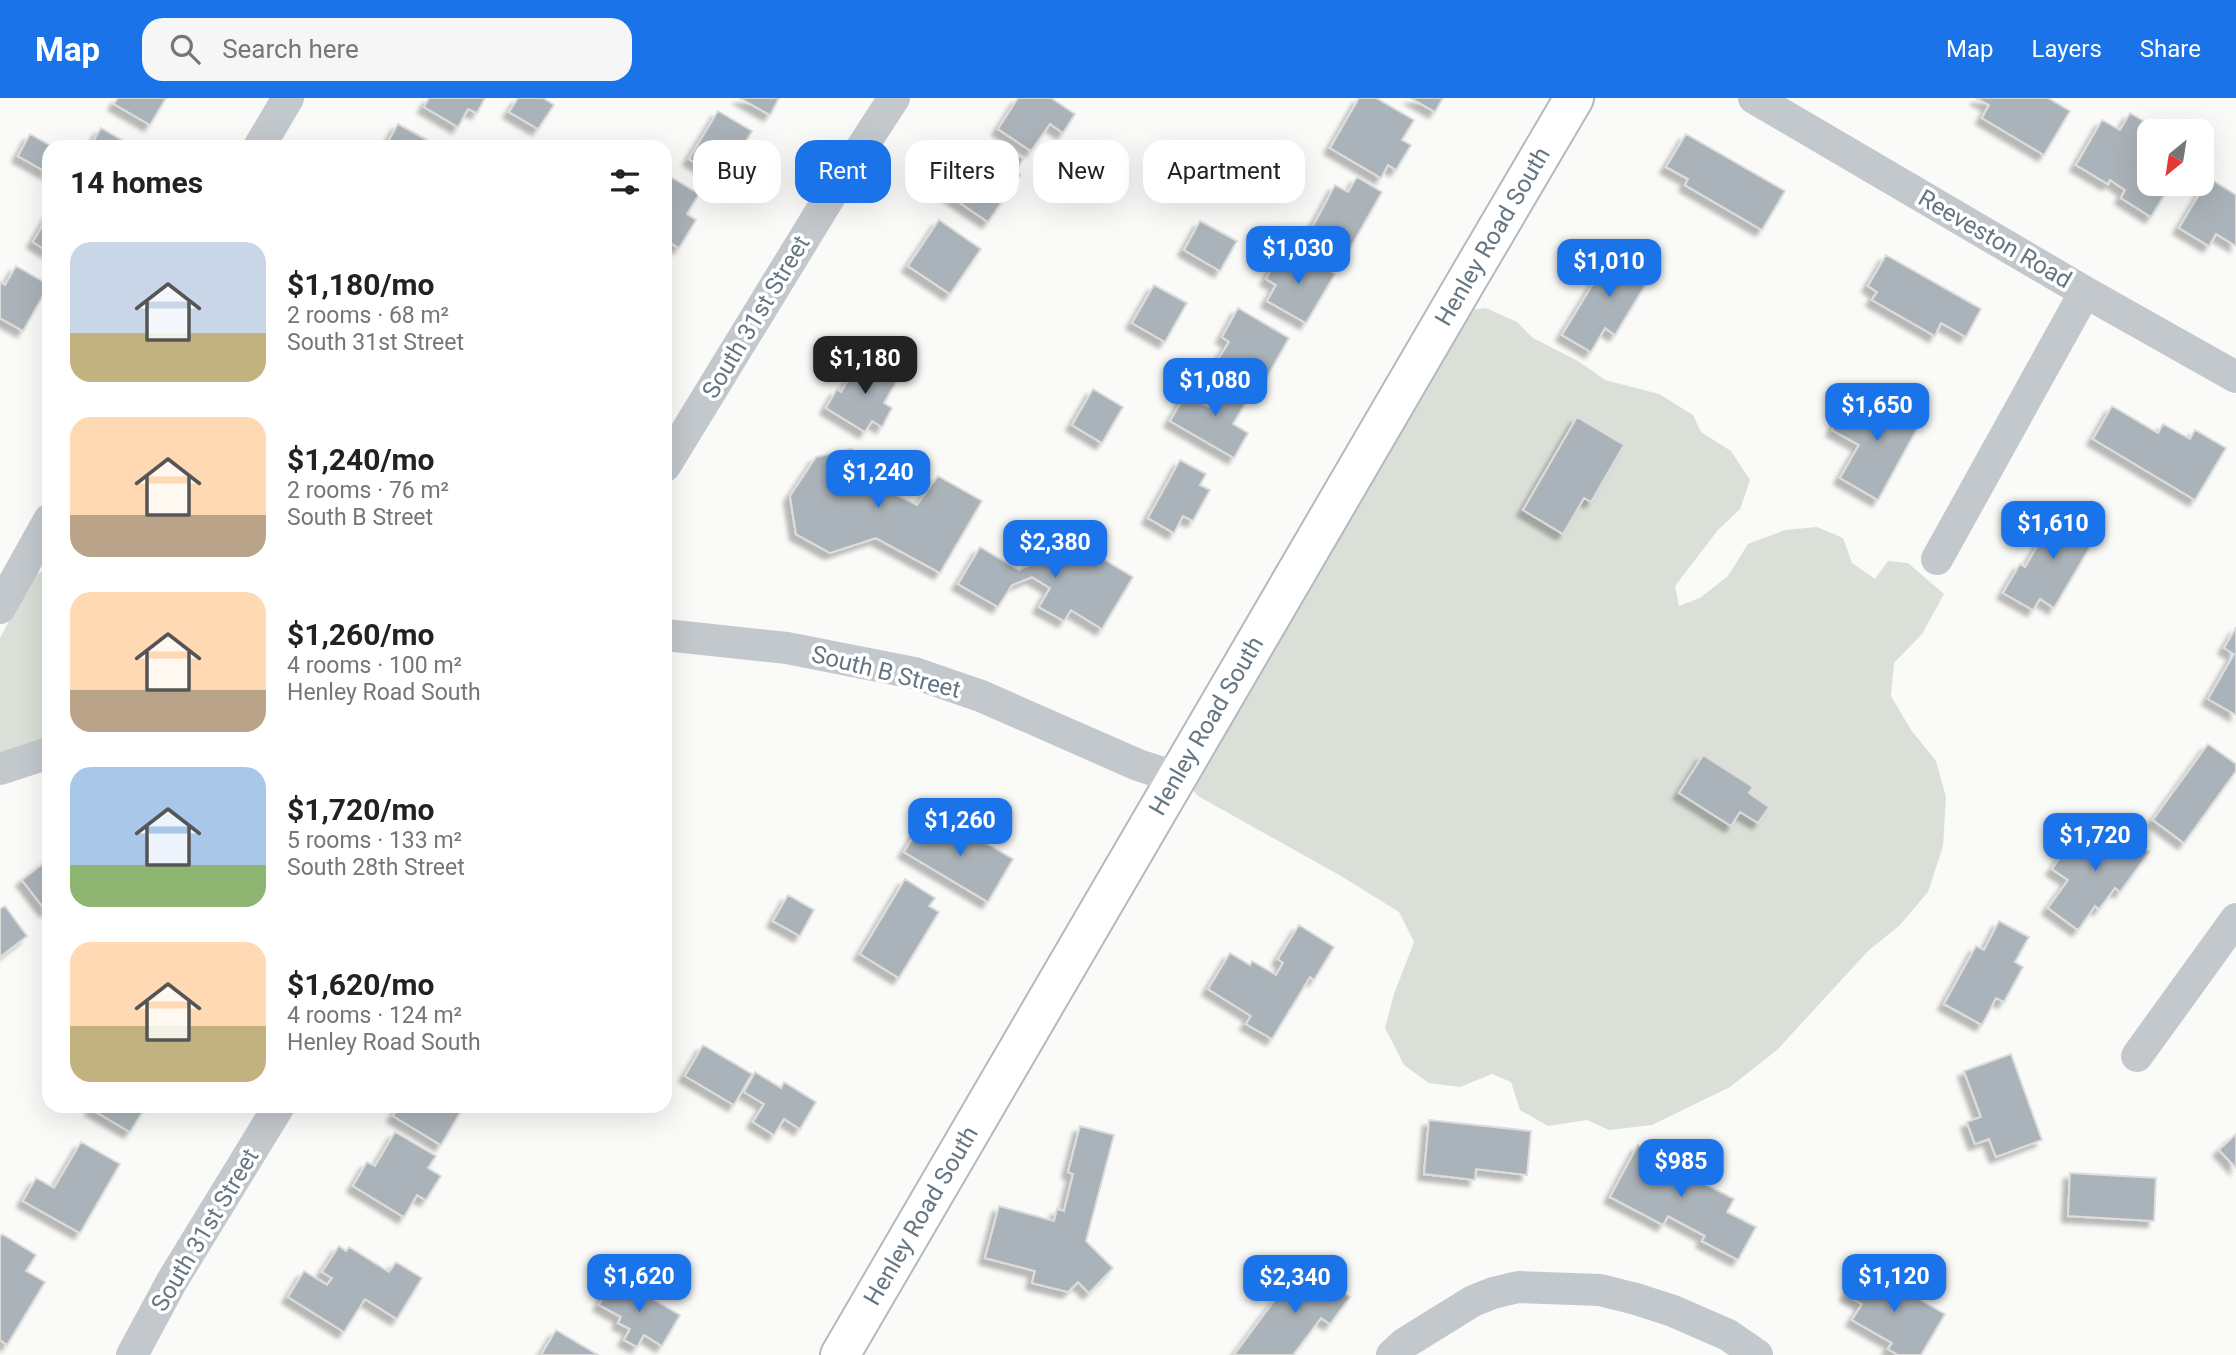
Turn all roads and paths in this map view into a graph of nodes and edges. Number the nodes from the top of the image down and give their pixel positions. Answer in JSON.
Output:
{"nodes":[{"id":1,"x":288,"y":98,"type":"edge"},
{"id":2,"x":894,"y":98,"type":"edge"},
{"id":3,"x":1574,"y":98,"type":"edge"},
{"id":4,"x":1754,"y":98,"type":"edge"},
{"id":5,"x":263,"y":140,"type":"edge"},
{"id":6,"x":2085,"y":292,"type":"junction"},
{"id":7,"x":2236,"y":377,"type":"edge"},
{"id":8,"x":672,"y":454,"type":"edge"},
{"id":9,"x":42,"y":533,"type":"edge"},
{"id":10,"x":1937,"y":559,"type":"dead end"},
{"id":11,"x":0,"y":608,"type":"edge"},
{"id":12,"x":672,"y":636,"type":"edge"},
{"id":13,"x":42,"y":755,"type":"edge"},
{"id":14,"x":0,"y":769,"type":"edge"},
{"id":15,"x":1175,"y":777,"type":"junction"},
{"id":16,"x":2236,"y":919,"type":"edge"},
{"id":17,"x":2137,"y":1056,"type":"dead end"},
{"id":18,"x":275,"y":1113,"type":"edge"},
{"id":19,"x":132,"y":1355,"type":"edge"},
{"id":20,"x":840,"y":1355,"type":"edge"},
{"id":21,"x":1392,"y":1355,"type":"edge"},
{"id":22,"x":1757,"y":1355,"type":"edge"}],
"edges":[{"from":1,"to":5,"type":"street"},
{"from":2,"to":8,"type":"street","name":"South 31st Street"},
{"from":3,"to":15,"type":"street","name":"Henley Road South"},
{"from":4,"to":6,"type":"street","name":"Reeveston Road"},
{"from":6,"to":7,"type":"street","name":"Reeveston Road"},
{"from":6,"to":10,"type":"street"},
{"from":9,"to":11,"type":"street"},
{"from":12,"to":15,"type":"street","name":"South B Street"},
{"from":13,"to":14,"type":"street"},
{"from":15,"to":20,"type":"street","name":"Henley Road South"},
{"from":16,"to":17,"type":"street"},
{"from":18,"to":19,"type":"street","name":"South 31st Street"},
{"from":21,"to":22,"type":"street"}]}
